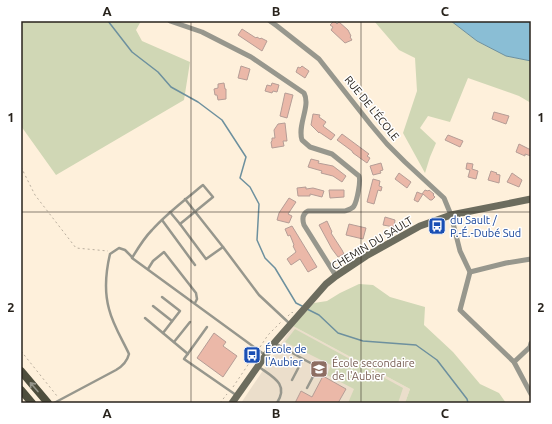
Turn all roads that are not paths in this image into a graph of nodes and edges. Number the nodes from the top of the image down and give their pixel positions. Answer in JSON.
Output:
{"nodes":[{"id":1,"x":170,"y":21,"type":"edge"},
{"id":2,"x":270,"y":21,"type":"edge"},
{"id":3,"x":185,"y":199,"type":"junction"},
{"id":4,"x":531,"y":199,"type":"edge"},
{"id":5,"x":196,"y":211,"type":"junction"},
{"id":6,"x":170,"y":212,"type":"junction"},
{"id":7,"x":451,"y":215,"type":"junction"},
{"id":8,"x":162,"y":220,"type":"junction"},
{"id":9,"x":180,"y":224,"type":"junction"},
{"id":10,"x":223,"y":247,"type":"junction"},
{"id":11,"x":132,"y":258,"type":"junction"},
{"id":12,"x":531,"y":259,"type":"edge"},
{"id":13,"x":195,"y":265,"type":"dead end"},
{"id":14,"x":148,"y":269,"type":"junction"},
{"id":15,"x":470,"y":272,"type":"junction"},
{"id":16,"x":336,"y":276,"type":"junction"},
{"id":17,"x":162,"y":297,"type":"dead end"},
{"id":18,"x":195,"y":303,"type":"junction"},
{"id":19,"x":154,"y":306,"type":"dead end"},
{"id":20,"x":145,"y":318,"type":"dead end"},
{"id":21,"x":172,"y":321,"type":"junction"},
{"id":22,"x":190,"y":322,"type":"dead end"},
{"id":23,"x":290,"y":324,"type":"junction"},
{"id":24,"x":207,"y":327,"type":"dead end"},
{"id":25,"x":163,"y":333,"type":"junction"},
{"id":26,"x":275,"y":342,"type":"junction"},
{"id":27,"x":174,"y":343,"type":"junction"},
{"id":28,"x":531,"y":343,"type":"edge"},
{"id":29,"x":188,"y":354,"type":"junction"},
{"id":30,"x":266,"y":355,"type":"junction"},
{"id":31,"x":303,"y":359,"type":"junction"},
{"id":32,"x":514,"y":362,"type":"junction"},
{"id":33,"x":258,"y":366,"type":"junction"},
{"id":34,"x":21,"y":371,"type":"edge"},
{"id":35,"x":292,"y":380,"type":"dead end"},
{"id":36,"x":307,"y":388,"type":"dead end"},
{"id":37,"x":21,"y":390,"type":"edge"},
{"id":38,"x":531,"y":394,"type":"edge"},
{"id":39,"x":237,"y":396,"type":"junction"},
{"id":40,"x":278,"y":402,"type":"edge"},
{"id":41,"x":32,"y":403,"type":"edge"},
{"id":42,"x":48,"y":403,"type":"edge"},
{"id":43,"x":54,"y":403,"type":"edge"},
{"id":44,"x":232,"y":403,"type":"edge"},
{"id":45,"x":274,"y":403,"type":"edge"}],
"edges":[{"from":1,"to":16,"type":"street"},
{"from":2,"to":7,"type":"street","name":"RUE DE L'ÉCOLE"},
{"from":3,"to":5,"type":"lane"},
{"from":3,"to":5,"type":"lane"},
{"from":3,"to":6,"type":"lane"},
{"from":4,"to":7,"type":"street","name":"CHEMIN DU SAULT"},
{"from":5,"to":9,"type":"lane"},
{"from":5,"to":10,"type":"lane"},
{"from":6,"to":8,"type":"lane"},
{"from":6,"to":9,"type":"lane"},
{"from":7,"to":15,"type":"street","name":"RUE DE L'ÉCOLE"},
{"from":7,"to":16,"type":"street","name":"CHEMIN DU SAULT"},
{"from":8,"to":11,"type":"lane"},
{"from":8,"to":13,"type":"lane"},
{"from":9,"to":10,"type":"lane"},
{"from":10,"to":23,"type":"lane"},
{"from":11,"to":14,"type":"lane"},
{"from":11,"to":43,"type":"lane"},
{"from":12,"to":15,"type":"street"},
{"from":14,"to":18,"type":"lane"},
{"from":14,"to":18,"type":"lane"},
{"from":15,"to":32,"type":"street"},
{"from":16,"to":23,"type":"street","name":"CHEMIN DU SAULT"},
{"from":17,"to":21,"type":"lane"},
{"from":18,"to":30,"type":"lane"},
{"from":19,"to":21,"type":"lane"},
{"from":20,"to":25,"type":"lane"},
{"from":21,"to":25,"type":"lane"},
{"from":22,"to":27,"type":"lane"},
{"from":23,"to":26,"type":"street","name":"CHEMIN DU SAULT"},
{"from":24,"to":29,"type":"lane"},
{"from":25,"to":27,"type":"lane"},
{"from":26,"to":30,"type":"street","name":"CHEMIN DU SAULT"},
{"from":26,"to":31,"type":"lane"},
{"from":27,"to":29,"type":"lane"},
{"from":28,"to":32,"type":"street"},
{"from":29,"to":39,"type":"lane"},
{"from":30,"to":33,"type":"street","name":"CHEMIN DU SAULT"},
{"from":31,"to":35,"type":"lane"},
{"from":31,"to":36,"type":"lane"},
{"from":32,"to":38,"type":"street"},
{"from":33,"to":39,"type":"street","name":"CHEMIN DU SAULT"},
{"from":33,"to":40,"type":"lane"},
{"from":42,"to":34,"type":"main road","one_way":true},
{"from":37,"to":41,"type":"main road"},
{"from":39,"to":44,"type":"street","name":"CHEMIN DU SAULT"},
{"from":40,"to":45,"type":"lane"}]}
